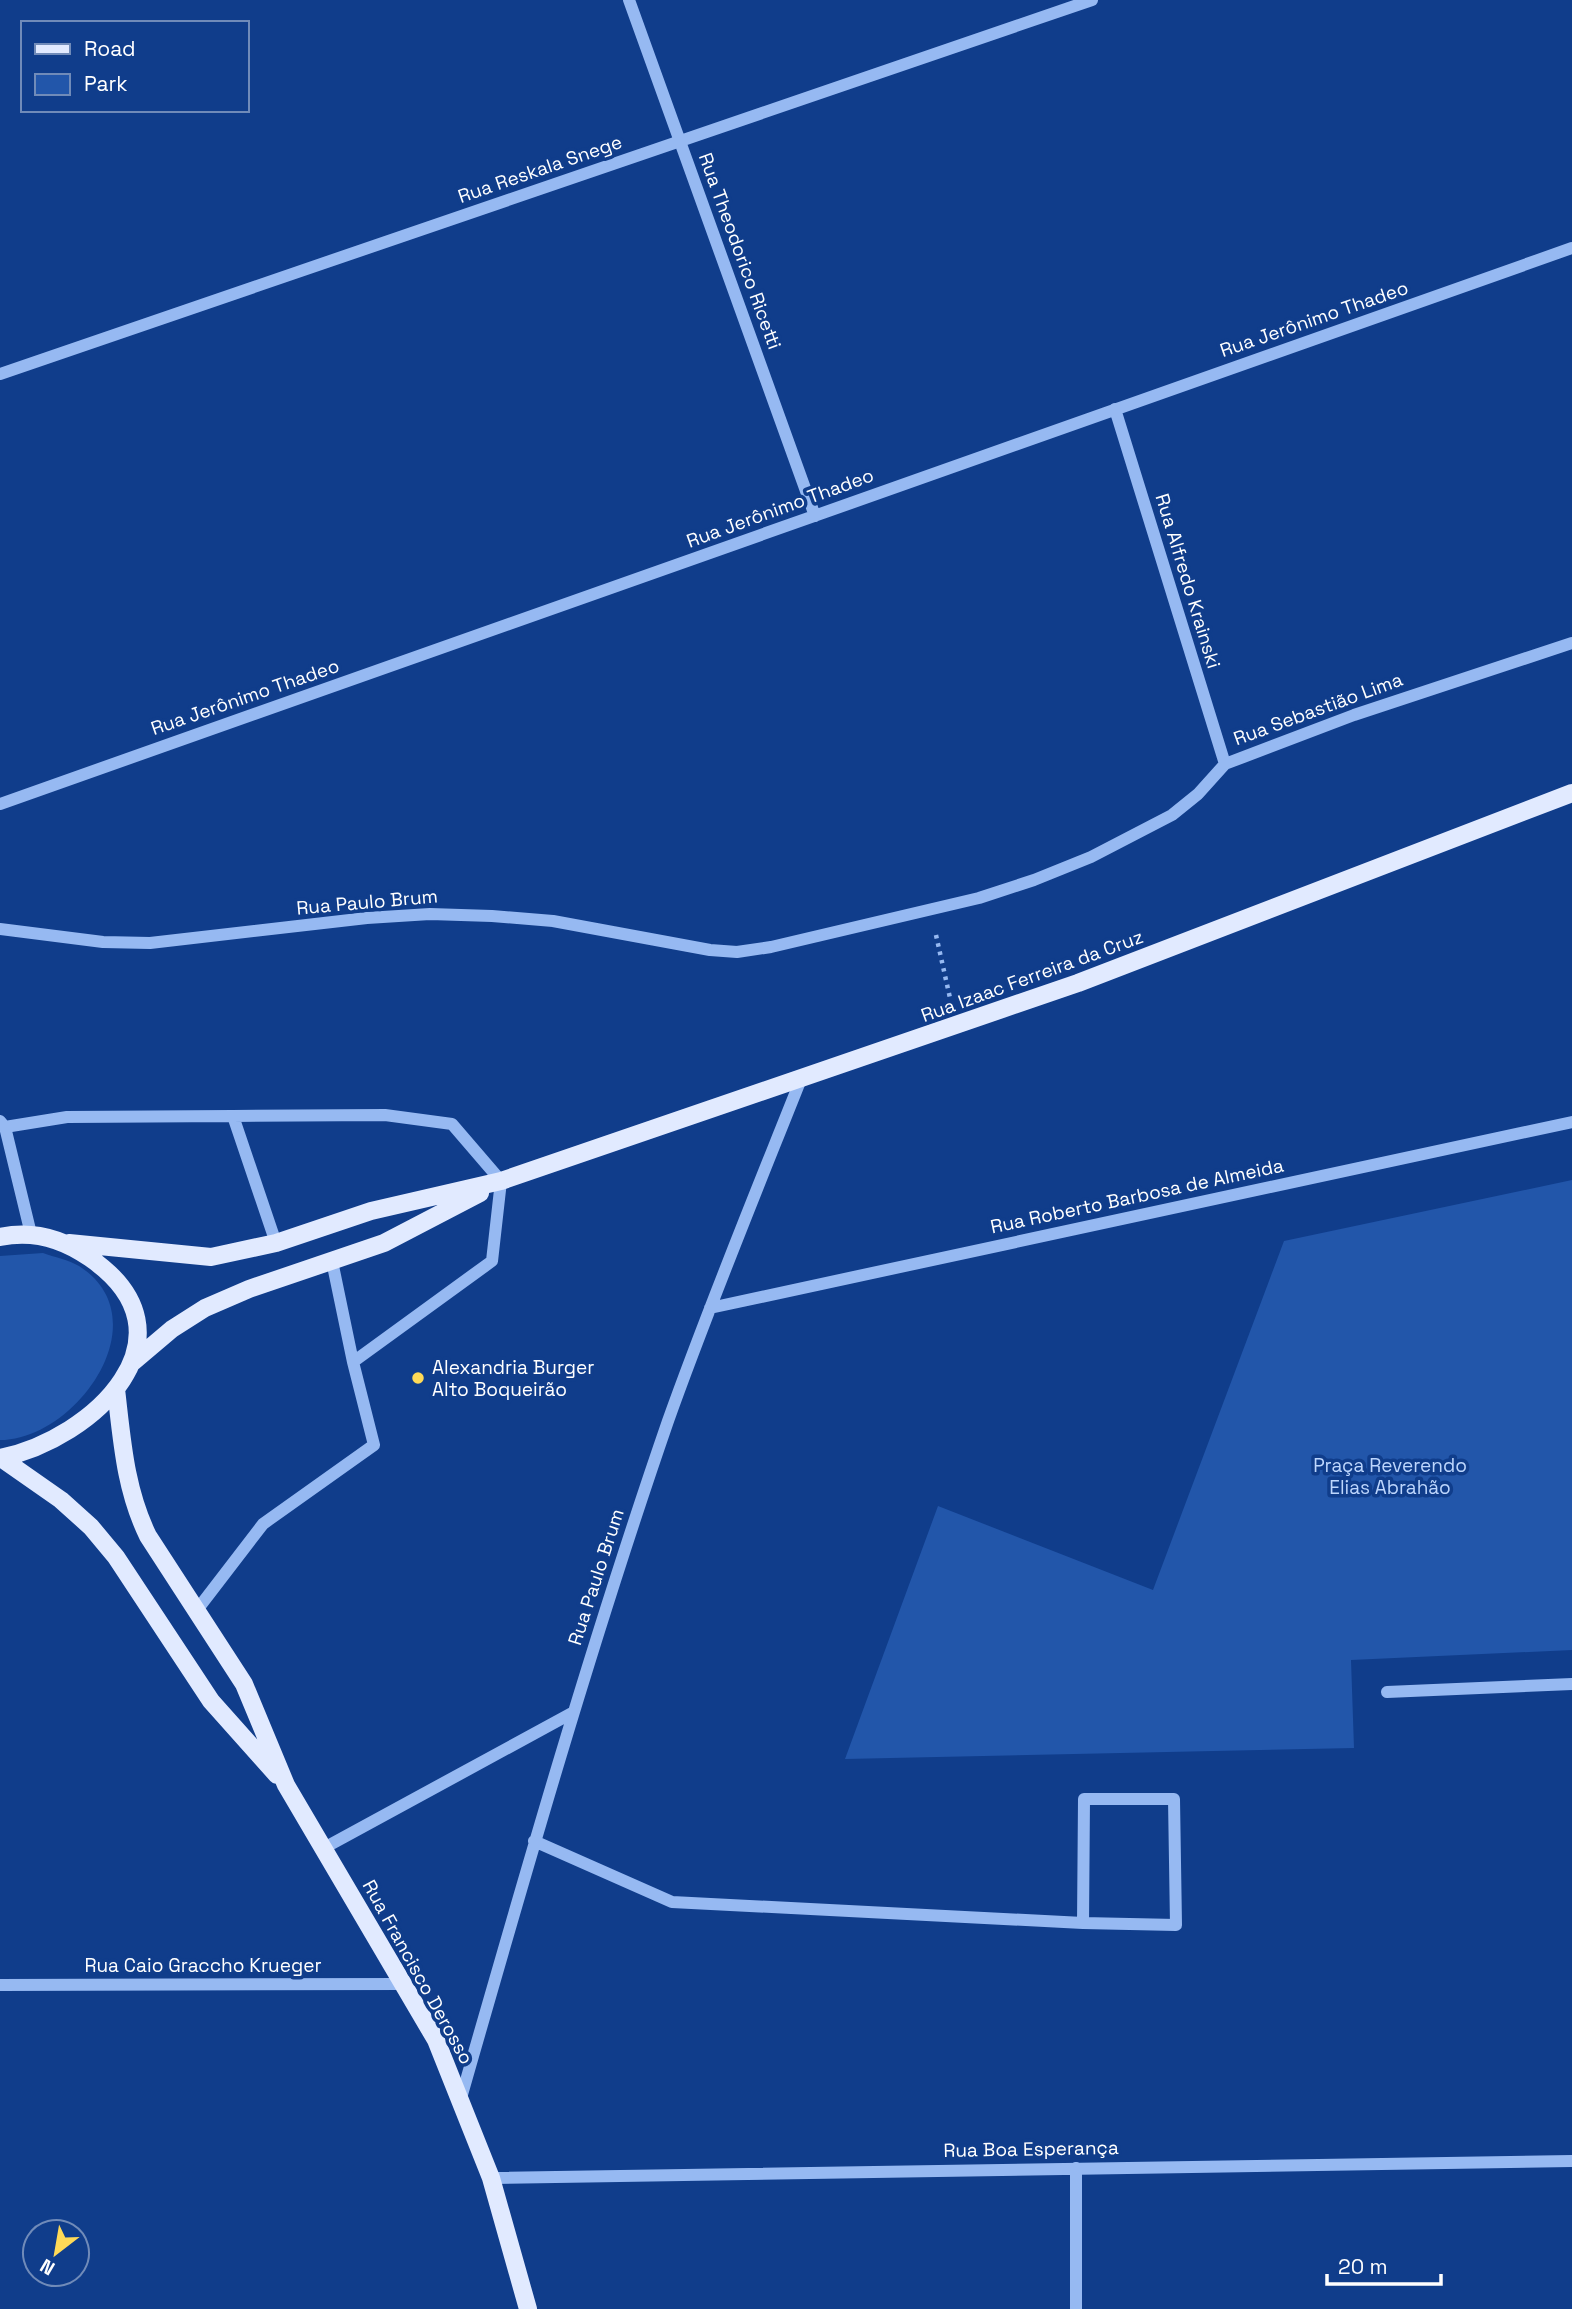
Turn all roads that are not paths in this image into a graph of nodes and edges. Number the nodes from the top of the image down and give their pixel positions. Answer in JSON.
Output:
{"nodes":[{"id":1,"x":629,"y":0,"type":"edge"},
{"id":2,"x":1092,"y":0,"type":"edge"},
{"id":3,"x":1059,"y":6,"type":"edge"},
{"id":4,"x":680,"y":141,"type":"junction"},
{"id":5,"x":1572,"y":248,"type":"edge"},
{"id":6,"x":0,"y":374,"type":"edge"},
{"id":7,"x":1115,"y":410,"type":"junction"},
{"id":8,"x":815,"y":516,"type":"junction"},
{"id":9,"x":1572,"y":643,"type":"edge"},
{"id":10,"x":1225,"y":764,"type":"junction"},
{"id":11,"x":1572,"y":793,"type":"edge"},
{"id":12,"x":0,"y":804,"type":"edge"},
{"id":13,"x":0,"y":929,"type":"edge"},
{"id":14,"x":737,"y":952,"type":"joint"},
{"id":15,"x":801,"y":1079,"type":"junction"},
{"id":16,"x":233,"y":1116,"type":"junction"},
{"id":17,"x":1572,"y":1122,"type":"edge"},
{"id":18,"x":2,"y":1124,"type":"edge"},
{"id":19,"x":501,"y":1181,"type":"junction"},
{"id":20,"x":4,"y":1233,"type":"edge"},
{"id":21,"x":31,"y":1234,"type":"junction"},
{"id":22,"x":69,"y":1243,"type":"junction"},
{"id":23,"x":276,"y":1243,"type":"junction"},
{"id":24,"x":332,"y":1261,"type":"junction"},
{"id":25,"x":710,"y":1308,"type":"junction"},
{"id":26,"x":133,"y":1362,"type":"junction"},
{"id":27,"x":353,"y":1362,"type":"junction"},
{"id":28,"x":117,"y":1389,"type":"junction"},
{"id":29,"x":1,"y":1458,"type":"edge"},
{"id":30,"x":197,"y":1610,"type":"junction"},
{"id":31,"x":1572,"y":1684,"type":"edge"},
{"id":32,"x":1387,"y":1692,"type":"dead end"},
{"id":33,"x":572,"y":1713,"type":"junction"},
{"id":34,"x":286,"y":1785,"type":"junction"},
{"id":35,"x":534,"y":1841,"type":"junction"},
{"id":36,"x":324,"y":1848,"type":"junction"},
{"id":37,"x":1083,"y":1923,"type":"junction"},
{"id":38,"x":405,"y":1984,"type":"junction"},
{"id":39,"x":0,"y":1985,"type":"edge"},
{"id":40,"x":461,"y":2098,"type":"junction"},
{"id":41,"x":1572,"y":2161,"type":"edge"},
{"id":42,"x":1076,"y":2168,"type":"junction"},
{"id":43,"x":491,"y":2178,"type":"junction"},
{"id":44,"x":528,"y":2309,"type":"edge"},
{"id":45,"x":1076,"y":2309,"type":"edge"}],
"edges":[{"from":1,"to":4,"type":"street","name":"Rua Theodorico Ricetti"},
{"from":2,"to":3,"type":"street","name":"Rua Reskala Snege"},
{"from":3,"to":4,"type":"street","name":"Rua Reskala Snege"},
{"from":4,"to":6,"type":"street","name":"Rua Reskala Snege"},
{"from":4,"to":8,"type":"street","name":"Rua Theodorico Ricetti"},
{"from":5,"to":7,"type":"street","name":"Rua Jerônimo Thadeo"},
{"from":7,"to":8,"type":"street","name":"Rua Jerônimo Thadeo"},
{"from":7,"to":10,"type":"street","name":"Rua Alfredo Krainski"},
{"from":8,"to":12,"type":"street","name":"Rua Jerônimo Thadeo"},
{"from":9,"to":10,"type":"street","name":"Rua Sebastião Lima"},
{"from":10,"to":14,"type":"street","name":"Rua Sebastião Lima"},
{"from":11,"to":15,"type":"main road","name":"Rua Izaac Ferreira da Cruz"},
{"from":13,"to":14,"type":"street","name":"Rua Paulo Brum"},
{"from":15,"to":19,"type":"main road","name":"Rua Izaac Ferreira da Cruz"},
{"from":15,"to":25,"type":"street","name":"Rua Paulo Brum"},
{"from":16,"to":18,"type":"street"},
{"from":16,"to":19,"type":"street"},
{"from":16,"to":23,"type":"street"},
{"from":17,"to":25,"type":"street","name":"Rua Roberto Barbosa de Almeida"},
{"from":18,"to":21,"type":"street"},
{"from":19,"to":23,"type":"main road","name":"Rua Izaac Ferreira da Cruz"},
{"from":19,"to":24,"type":"main road","name":"Rua Izaac Ferreira da Cruz"},
{"from":19,"to":27,"type":"street"},
{"from":20,"to":21,"type":"main road"},
{"from":21,"to":22,"type":"main road"},
{"from":22,"to":23,"type":"main road","name":"Rua Izaac Ferreira da Cruz"},
{"from":22,"to":26,"type":"main road"},
{"from":24,"to":26,"type":"main road","name":"Rua Izaac Ferreira da Cruz"},
{"from":24,"to":27,"type":"street"},
{"from":25,"to":33,"type":"street","name":"Rua Paulo Brum"},
{"from":26,"to":28,"type":"main road"},
{"from":27,"to":30,"type":"street"},
{"from":28,"to":29,"type":"main road"},
{"from":28,"to":30,"type":"main road","name":"Rua Francisco Derosso"},
{"from":29,"to":34,"type":"main road","name":"Rua Francisco Derosso"},
{"from":30,"to":34,"type":"main road","name":"Rua Francisco Derosso"},
{"from":31,"to":32,"type":"street"},
{"from":33,"to":35,"type":"street","name":"Rua Paulo Brum"},
{"from":33,"to":36,"type":"street"},
{"from":34,"to":36,"type":"main road","name":"Rua Francisco Derosso"},
{"from":35,"to":37,"type":"street"},
{"from":35,"to":40,"type":"street","name":"Rua Paulo Brum"},
{"from":36,"to":38,"type":"main road","name":"Rua Francisco Derosso"},
{"from":37,"to":37,"type":"street"},
{"from":38,"to":39,"type":"street","name":"Rua Caio Graccho Krueger"},
{"from":38,"to":40,"type":"main road","name":"Rua Francisco Derosso"},
{"from":40,"to":43,"type":"main road","name":"Rua Francisco Derosso"},
{"from":41,"to":42,"type":"street","name":"Rua Boa Esperança"},
{"from":42,"to":43,"type":"street","name":"Rua Boa Esperança"},
{"from":42,"to":45,"type":"street"},
{"from":43,"to":44,"type":"main road","name":"Rua Francisco Derosso"}]}
